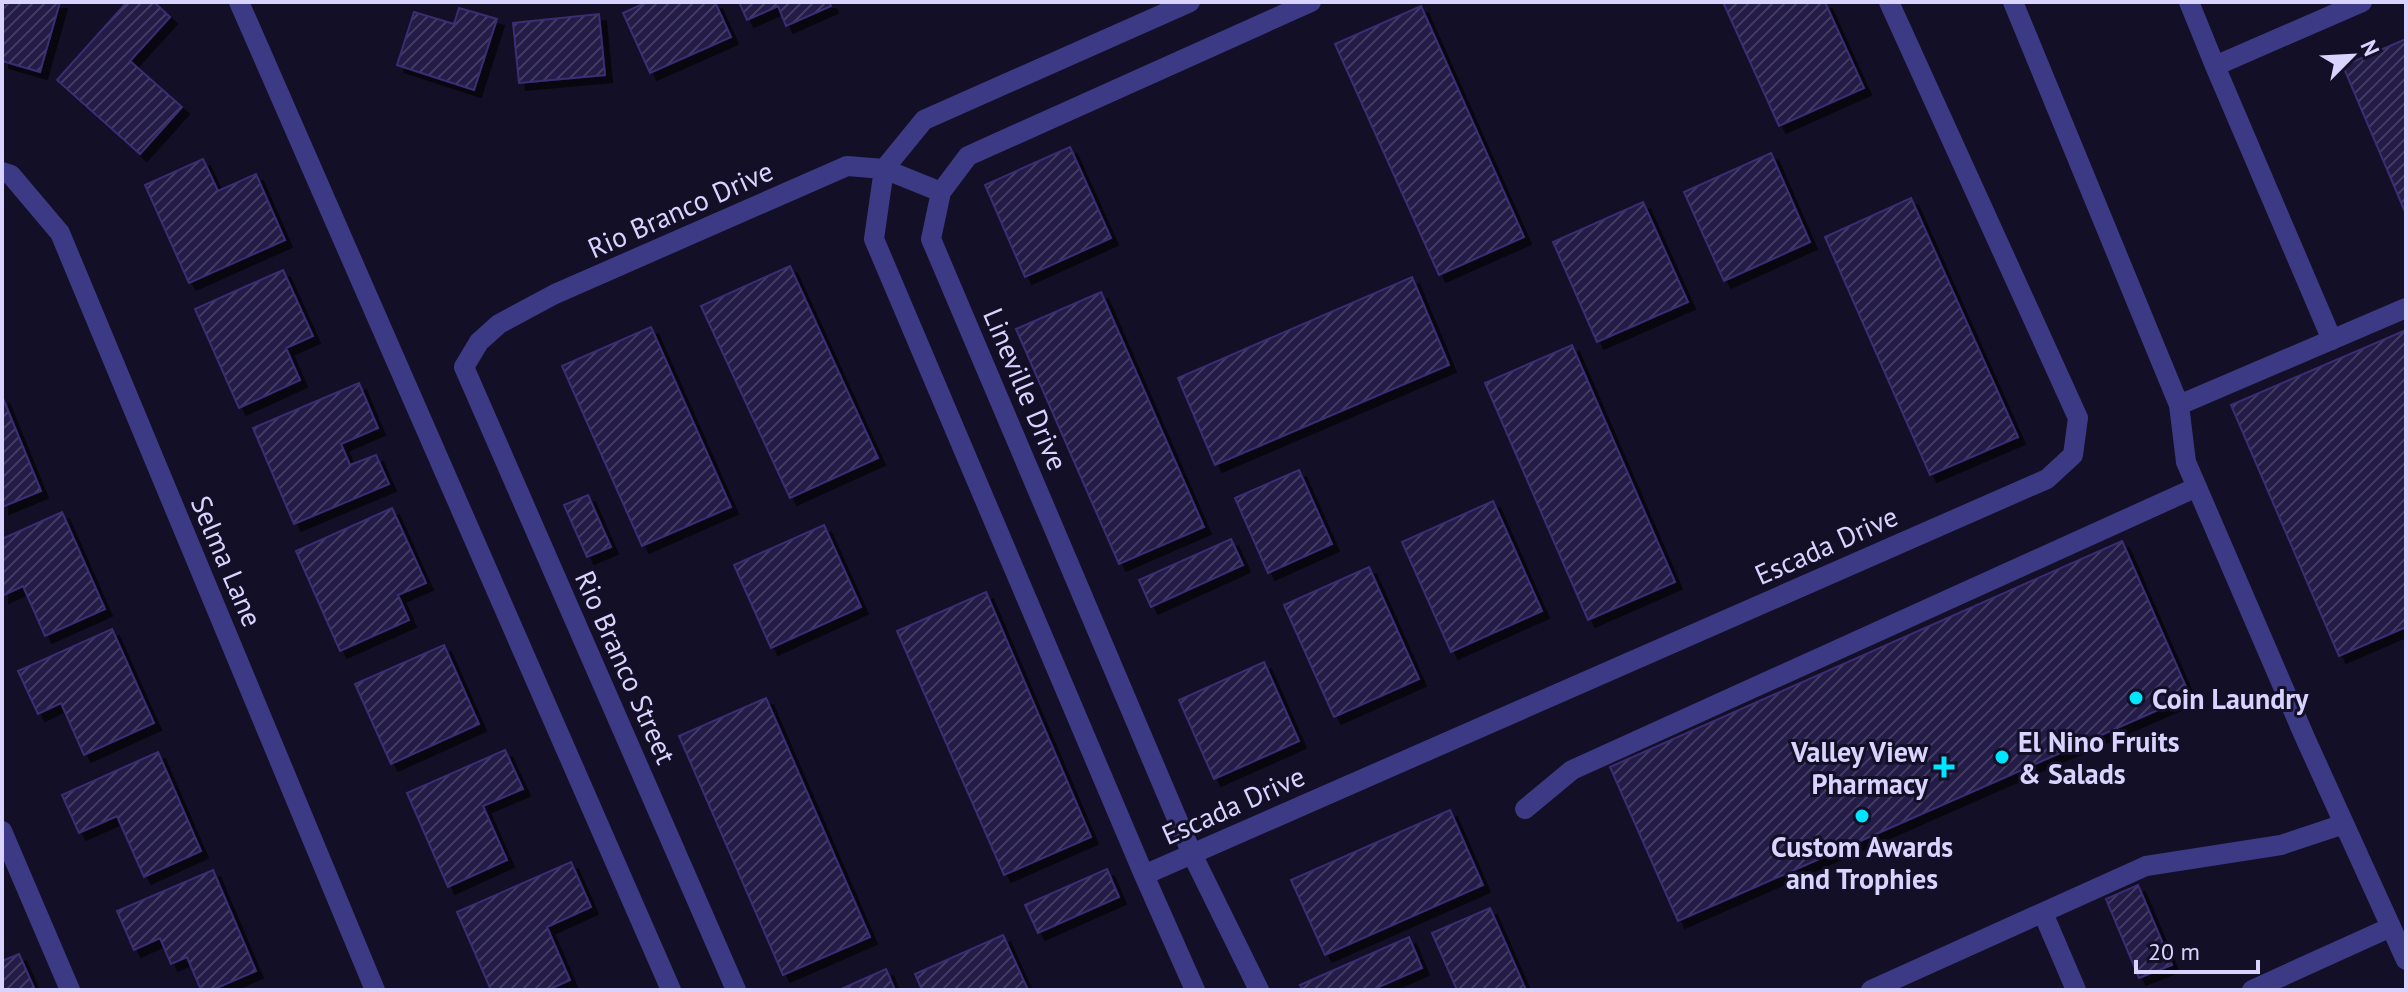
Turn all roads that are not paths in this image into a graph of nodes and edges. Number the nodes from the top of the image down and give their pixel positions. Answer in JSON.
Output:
{"nodes":[{"id":1,"x":239,"y":2,"type":"edge"},
{"id":2,"x":1190,"y":2,"type":"edge"},
{"id":3,"x":1311,"y":2,"type":"edge"},
{"id":4,"x":1889,"y":2,"type":"edge"},
{"id":5,"x":2013,"y":2,"type":"edge"},
{"id":6,"x":2189,"y":2,"type":"edge"},
{"id":7,"x":2362,"y":2,"type":"edge"},
{"id":8,"x":2215,"y":66,"type":"junction"},
{"id":9,"x":884,"y":169,"type":"junction"},
{"id":10,"x":2,"y":172,"type":"edge"},
{"id":11,"x":941,"y":192,"type":"junction"},
{"id":12,"x":2406,"y":308,"type":"edge"},
{"id":13,"x":2332,"y":340,"type":"junction"},
{"id":14,"x":464,"y":367,"type":"joint"},
{"id":15,"x":2179,"y":405,"type":"junction"},
{"id":16,"x":2197,"y":487,"type":"junction"},
{"id":17,"x":1525,"y":809,"type":"dead end"},
{"id":18,"x":2344,"y":824,"type":"junction"},
{"id":19,"x":2,"y":831,"type":"edge"},
{"id":20,"x":1192,"y":854,"type":"junction"},
{"id":21,"x":1144,"y":875,"type":"junction"},
{"id":22,"x":2043,"y":913,"type":"junction"},
{"id":23,"x":2391,"y":927,"type":"junction"},
{"id":24,"x":2406,"y":960,"type":"edge"},
{"id":25,"x":70,"y":990,"type":"edge"},
{"id":26,"x":375,"y":990,"type":"edge"},
{"id":27,"x":671,"y":990,"type":"edge"},
{"id":28,"x":736,"y":990,"type":"edge"},
{"id":29,"x":1195,"y":990,"type":"edge"},
{"id":30,"x":1259,"y":990,"type":"edge"},
{"id":31,"x":1871,"y":990,"type":"edge"},
{"id":32,"x":2076,"y":990,"type":"edge"},
{"id":33,"x":2252,"y":990,"type":"edge"}],
"edges":[{"from":1,"to":27,"type":"street"},
{"from":2,"to":9,"type":"street"},
{"from":3,"to":11,"type":"street","name":"Lineville Drive"},
{"from":4,"to":20,"type":"street","name":"Escada Drive"},
{"from":5,"to":15,"type":"street"},
{"from":6,"to":8,"type":"street"},
{"from":7,"to":8,"type":"street"},
{"from":8,"to":13,"type":"street"},
{"from":9,"to":11,"type":"street","name":"Rio Branco Drive"},
{"from":9,"to":14,"type":"street","name":"Rio Branco Drive"},
{"from":9,"to":21,"type":"street"},
{"from":10,"to":26,"type":"street","name":"Selma Lane"},
{"from":11,"to":20,"type":"street","name":"Lineville Drive"},
{"from":12,"to":13,"type":"street"},
{"from":13,"to":15,"type":"street"},
{"from":14,"to":28,"type":"street","name":"Rio Branco Street"},
{"from":15,"to":16,"type":"street"},
{"from":16,"to":17,"type":"street"},
{"from":16,"to":18,"type":"street"},
{"from":18,"to":22,"type":"street"},
{"from":18,"to":23,"type":"street"},
{"from":19,"to":25,"type":"street"},
{"from":20,"to":21,"type":"street","name":"Escada Drive"},
{"from":20,"to":30,"type":"street","name":"Lineville Drive"},
{"from":21,"to":29,"type":"street"},
{"from":22,"to":31,"type":"street"},
{"from":22,"to":32,"type":"street"},
{"from":23,"to":24,"type":"street"},
{"from":23,"to":33,"type":"street"}]}
